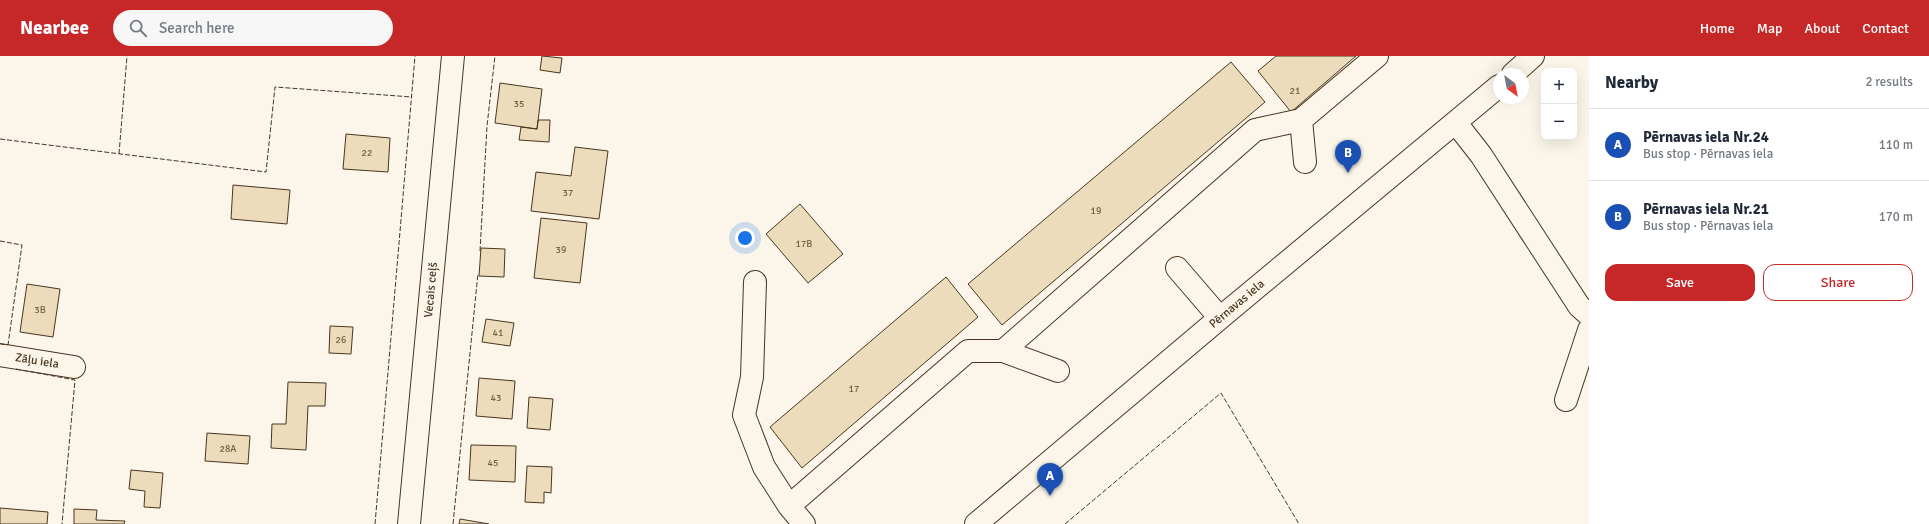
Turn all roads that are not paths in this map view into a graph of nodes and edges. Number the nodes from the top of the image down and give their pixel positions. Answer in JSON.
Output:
{"nodes":[{"id":1,"x":453,"y":56,"type":"edge"},
{"id":2,"x":1377,"y":56,"type":"edge"},
{"id":3,"x":1534,"y":56,"type":"edge"},
{"id":4,"x":1519,"y":68,"type":"edge"},
{"id":5,"x":1493,"y":91,"type":"edge"},
{"id":6,"x":1301,"y":120,"type":"junction"},
{"id":7,"x":1456,"y":122,"type":"junction"},
{"id":8,"x":1305,"y":162,"type":"dead end"},
{"id":9,"x":1177,"y":268,"type":"dead end"},
{"id":10,"x":755,"y":282,"type":"dead end"},
{"id":11,"x":1589,"y":315,"type":"edge"},
{"id":12,"x":1220,"y":318,"type":"junction"},
{"id":13,"x":1589,"y":330,"type":"edge"},
{"id":14,"x":1004,"y":351,"type":"junction"},
{"id":15,"x":0,"y":356,"type":"edge"},
{"id":16,"x":74,"y":367,"type":"dead end"},
{"id":17,"x":1058,"y":370,"type":"dead end"},
{"id":18,"x":1566,"y":400,"type":"dead end"},
{"id":19,"x":789,"y":506,"type":"junction"},
{"id":20,"x":409,"y":524,"type":"edge"},
{"id":21,"x":804,"y":524,"type":"edge"},
{"id":22,"x":976,"y":524,"type":"edge"}],
"edges":[{"from":1,"to":20,"type":"street","name":"Vecais ceļš"},
{"from":2,"to":6,"type":"street"},
{"from":3,"to":4,"type":"street"},
{"from":5,"to":7,"type":"street","name":"Pērnavas iela"},
{"from":6,"to":8,"type":"street"},
{"from":6,"to":14,"type":"street"},
{"from":7,"to":11,"type":"street"},
{"from":7,"to":12,"type":"street","name":"Pērnavas iela"},
{"from":9,"to":12,"type":"street"},
{"from":10,"to":19,"type":"street"},
{"from":12,"to":22,"type":"street","name":"Pērnavas iela"},
{"from":13,"to":18,"type":"street"},
{"from":14,"to":17,"type":"street"},
{"from":14,"to":19,"type":"street"},
{"from":15,"to":16,"type":"street","name":"Zāļu iela"},
{"from":19,"to":21,"type":"street"}]}
